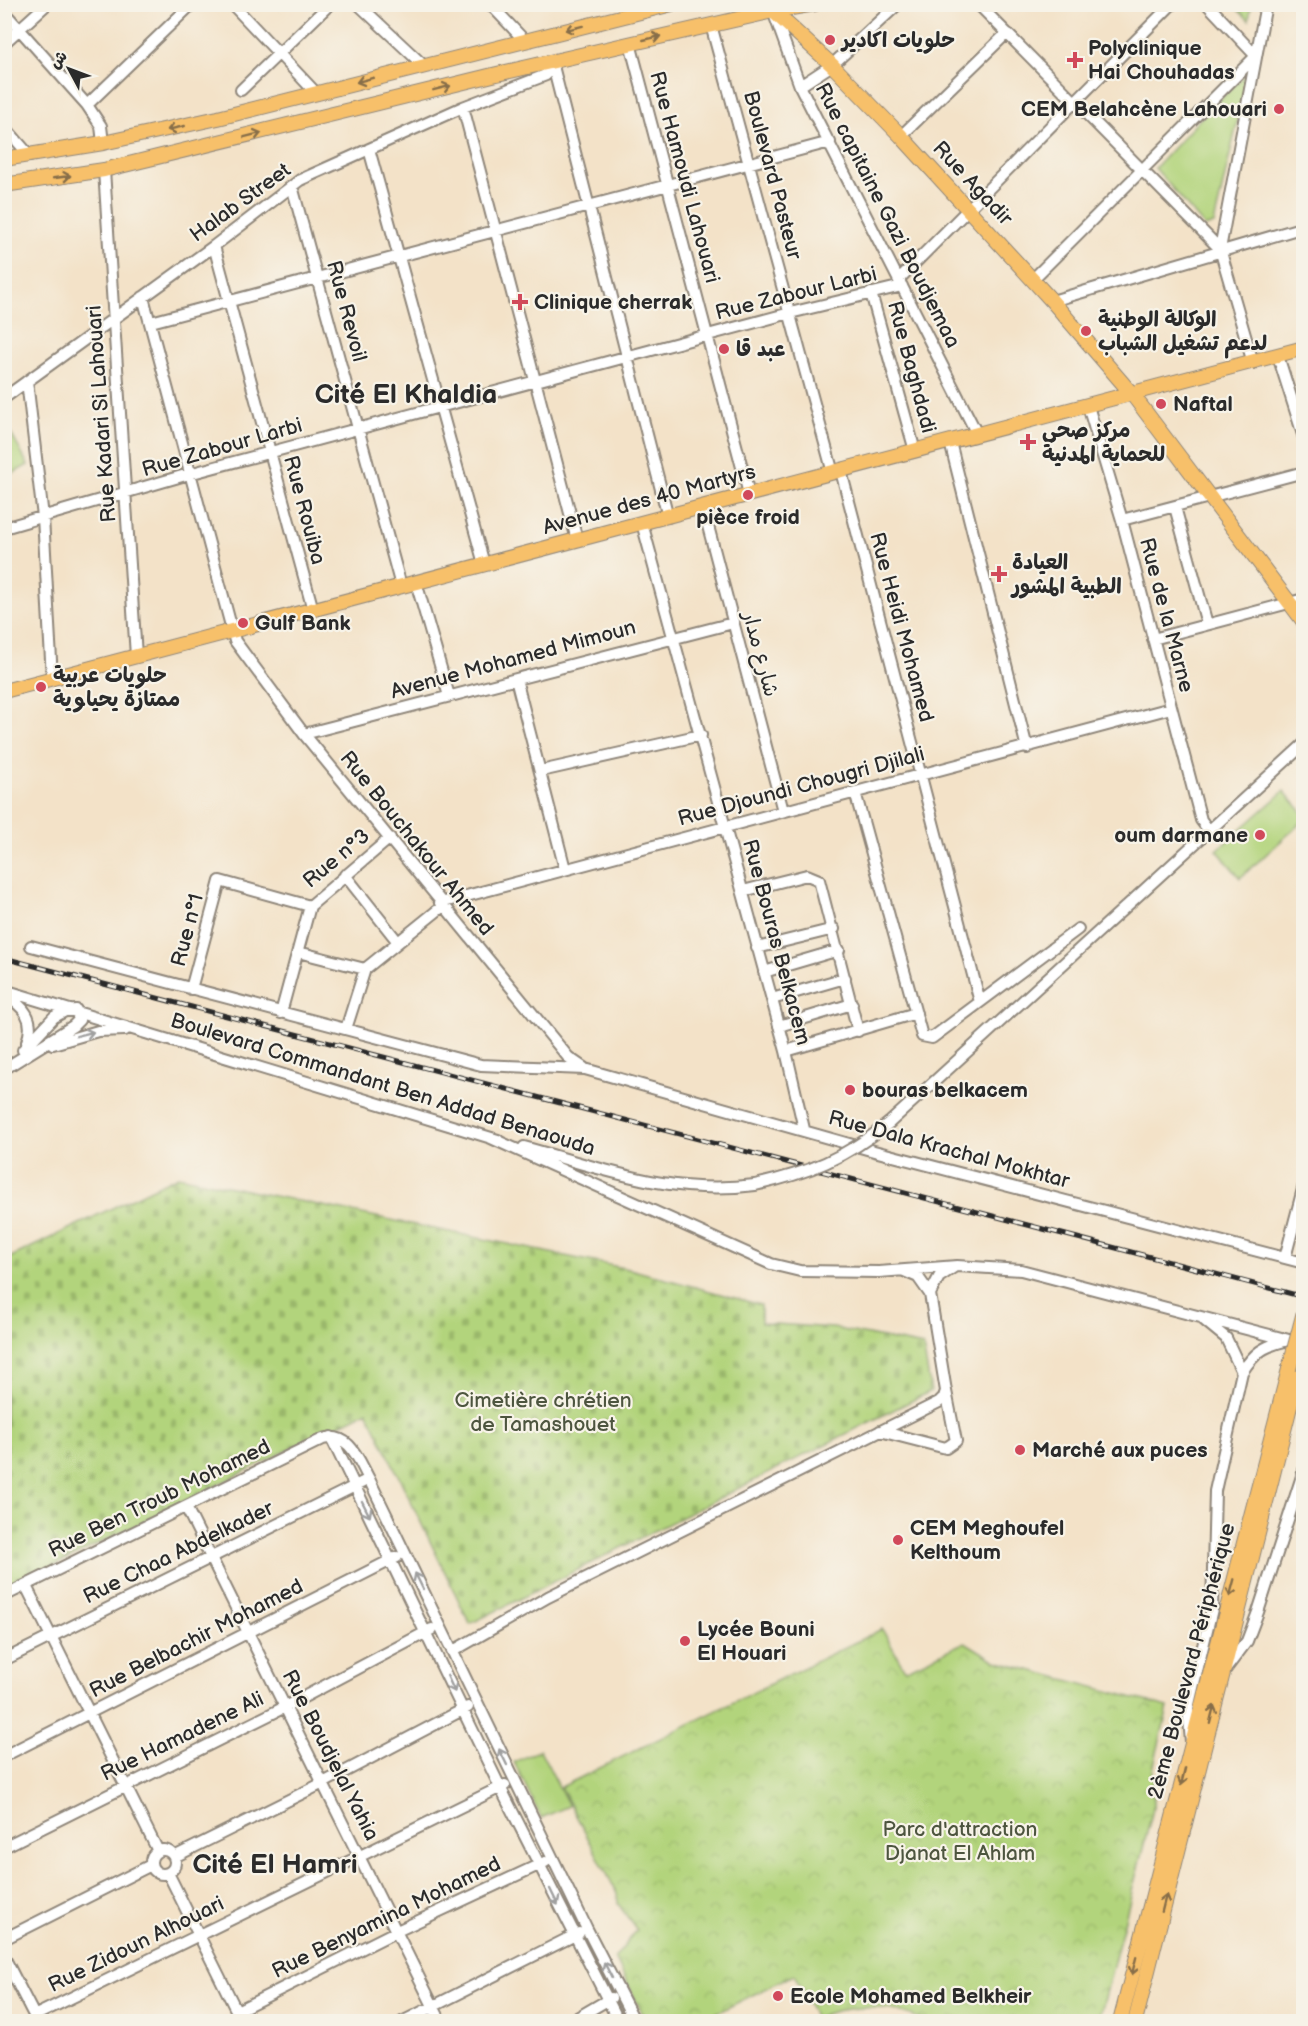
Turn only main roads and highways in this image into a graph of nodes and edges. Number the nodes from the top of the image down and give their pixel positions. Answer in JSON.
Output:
{"nodes":[{"id":1,"x":672,"y":4,"type":"edge"},
{"id":2,"x":815,"y":4,"type":"edge"},
{"id":3,"x":637,"y":8,"type":"edge"},
{"id":4,"x":770,"y":8,"type":"edge"},
{"id":5,"x":4,"y":159,"type":"edge"},
{"id":6,"x":4,"y":185,"type":"edge"},
{"id":7,"x":1304,"y":348,"type":"edge"},
{"id":8,"x":1132,"y":394,"type":"junction"},
{"id":9,"x":1304,"y":622,"type":"edge"},
{"id":10,"x":4,"y":681,"type":"edge"},
{"id":11,"x":5,"y":691,"type":"edge"},
{"id":12,"x":4,"y":700,"type":"edge"},
{"id":13,"x":1304,"y":1312,"type":"edge"},
{"id":14,"x":1304,"y":1351,"type":"edge"},
{"id":15,"x":1294,"y":1370,"type":"junction"},
{"id":16,"x":1120,"y":2022,"type":"edge"},
{"id":17,"x":1135,"y":2022,"type":"edge"}],
"edges":[{"from":1,"to":3,"type":"main road"},
{"from":2,"to":4,"type":"main road"},
{"from":3,"to":5,"type":"main road","one_way":true},
{"from":6,"to":4,"type":"main road","one_way":true},
{"from":4,"to":8,"type":"main road","name":"Rue Agadir"},
{"from":7,"to":8,"type":"main road","name":"Avenue des 40 Martyrs"},
{"from":8,"to":9,"type":"main road","name":"Rue Agadir"},
{"from":8,"to":11,"type":"main road","name":"Avenue des 40 Martyrs"},
{"from":10,"to":11,"type":"main road"},
{"from":11,"to":12,"type":"main road"},
{"from":13,"to":15,"type":"main road","name":"2ème Boulevard Périphérique","bridge":true},
{"from":14,"to":15,"type":"main road","name":"2ème Boulevard Périphérique"},
{"from":15,"to":16,"type":"main road","name":"2ème Boulevard Périphérique","one_way":true},
{"from":17,"to":15,"type":"main road","name":"2ème Boulevard Périphérique","one_way":true}]}
